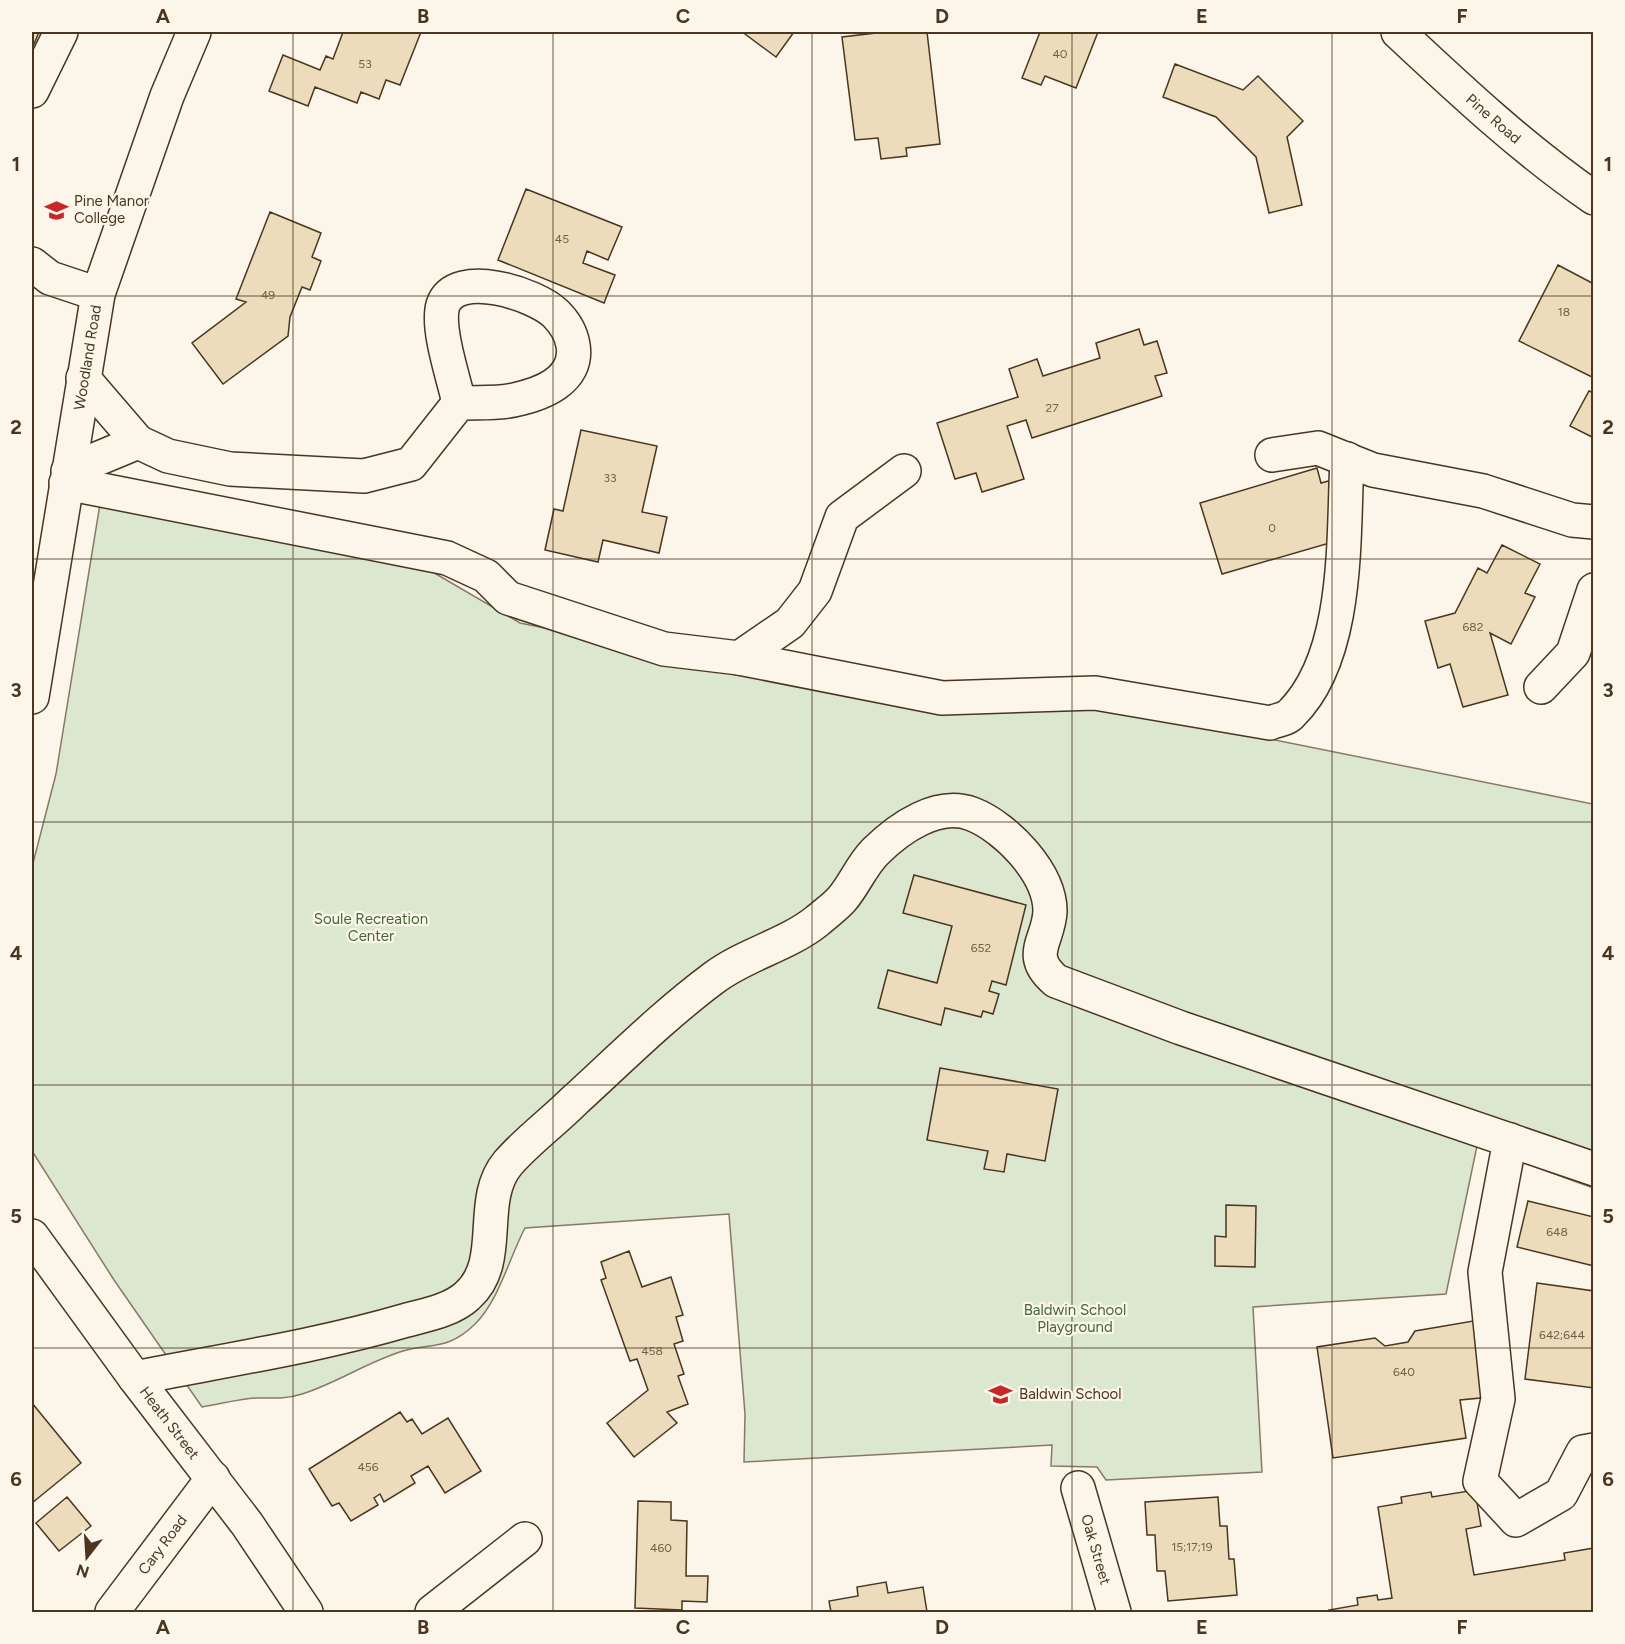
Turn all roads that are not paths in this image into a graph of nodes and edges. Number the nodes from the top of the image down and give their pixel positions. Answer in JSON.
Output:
{"nodes":[{"id":1,"x":61,"y":32,"type":"edge"},
{"id":2,"x":194,"y":32,"type":"edge"},
{"id":3,"x":1398,"y":32,"type":"edge"},
{"id":4,"x":32,"y":91,"type":"edge"},
{"id":5,"x":1593,"y":198,"type":"edge"},
{"id":6,"x":32,"y":264,"type":"edge"},
{"id":7,"x":98,"y":294,"type":"junction"},
{"id":8,"x":83,"y":378,"type":"junction"},
{"id":9,"x":459,"y":404,"type":"dead end"},
{"id":10,"x":138,"y":442,"type":"junction"},
{"id":11,"x":1272,"y":455,"type":"dead end"},
{"id":12,"x":1347,"y":459,"type":"junction"},
{"id":13,"x":904,"y":471,"type":"dead end"},
{"id":14,"x":67,"y":477,"type":"junction"},
{"id":15,"x":1593,"y":522,"type":"edge"},
{"id":16,"x":1593,"y":590,"type":"edge"},
{"id":17,"x":739,"y":657,"type":"junction"},
{"id":18,"x":1541,"y":687,"type":"dead end"},
{"id":19,"x":32,"y":697,"type":"edge"},
{"id":20,"x":1510,"y":1140,"type":"junction"},
{"id":21,"x":1593,"y":1169,"type":"edge"},
{"id":22,"x":32,"y":1236,"type":"edge"},
{"id":23,"x":135,"y":1378,"type":"junction"},
{"id":24,"x":1593,"y":1450,"type":"edge"},
{"id":25,"x":213,"y":1478,"type":"junction"},
{"id":26,"x":1078,"y":1488,"type":"dead end"},
{"id":27,"x":525,"y":1539,"type":"dead end"},
{"id":28,"x":112,"y":1612,"type":"edge"},
{"id":29,"x":306,"y":1612,"type":"edge"},
{"id":30,"x":432,"y":1612,"type":"edge"},
{"id":31,"x":1114,"y":1612,"type":"edge"}],
"edges":[{"from":1,"to":4,"type":"street"},
{"from":2,"to":7,"type":"street","name":"Woodland Road"},
{"from":3,"to":5,"type":"street","name":"Pine Road"},
{"from":6,"to":7,"type":"street"},
{"from":7,"to":8,"type":"street","name":"Woodland Road"},
{"from":8,"to":10,"type":"street"},
{"from":8,"to":14,"type":"street","name":"Woodland Road"},
{"from":9,"to":10,"type":"street"},
{"from":10,"to":14,"type":"street"},
{"from":11,"to":12,"type":"street"},
{"from":12,"to":15,"type":"street"},
{"from":12,"to":17,"type":"street"},
{"from":13,"to":17,"type":"street"},
{"from":14,"to":17,"type":"street"},
{"from":14,"to":19,"type":"street","name":"Woodland Road"},
{"from":16,"to":18,"type":"street"},
{"from":20,"to":21,"type":"street"},
{"from":20,"to":23,"type":"street"},
{"from":20,"to":24,"type":"street"},
{"from":22,"to":23,"type":"street","name":"Heath Street"},
{"from":23,"to":25,"type":"street","name":"Heath Street"},
{"from":25,"to":28,"type":"street","name":"Cary Road"},
{"from":25,"to":29,"type":"street","name":"Heath Street"},
{"from":26,"to":31,"type":"street","name":"Oak Street"},
{"from":27,"to":30,"type":"street"}]}
